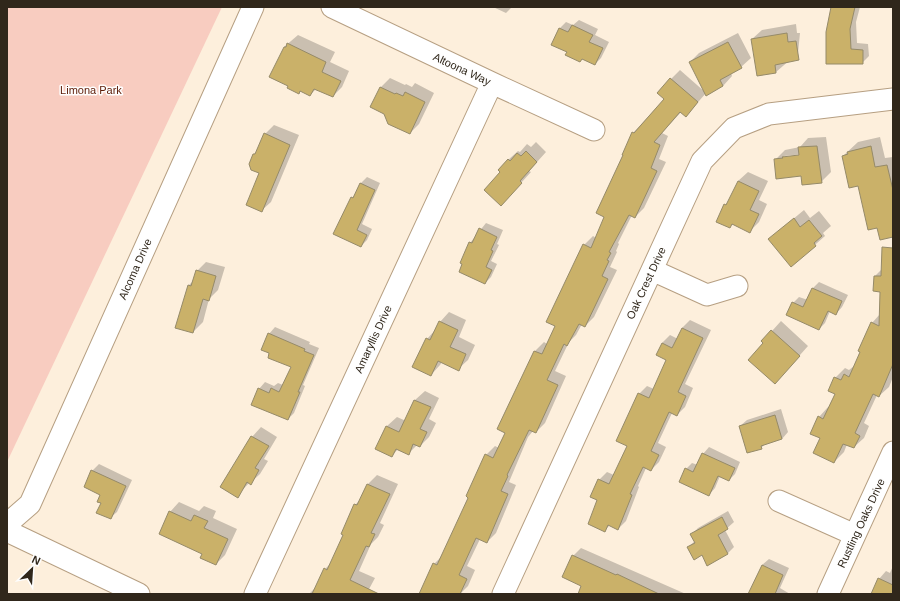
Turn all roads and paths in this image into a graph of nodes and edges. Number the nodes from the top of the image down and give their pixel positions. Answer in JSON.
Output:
{"nodes":[{"id":1,"x":253,"y":7,"type":"edge"},
{"id":2,"x":332,"y":7,"type":"edge"},
{"id":3,"x":492,"y":83,"type":"junction"},
{"id":4,"x":893,"y":99,"type":"edge"},
{"id":5,"x":594,"y":130,"type":"dead end"},
{"id":6,"x":652,"y":270,"type":"junction"},
{"id":7,"x":737,"y":286,"type":"dead end"},
{"id":8,"x":893,"y":452,"type":"edge"},
{"id":9,"x":780,"y":501,"type":"dead end"},
{"id":10,"x":7,"y":524,"type":"edge"},
{"id":11,"x":7,"y":531,"type":"edge"},
{"id":12,"x":855,"y":535,"type":"junction"},
{"id":13,"x":139,"y":594,"type":"edge"},
{"id":14,"x":254,"y":594,"type":"edge"},
{"id":15,"x":503,"y":594,"type":"edge"},
{"id":16,"x":828,"y":594,"type":"edge"}],
"edges":[{"from":1,"to":10,"type":"street","name":"Alcoma Drive"},
{"from":2,"to":3,"type":"street","name":"Altoona Way"},
{"from":3,"to":5,"type":"street","name":"Altoona Way"},
{"from":3,"to":14,"type":"street","name":"Amaryllis Drive"},
{"from":4,"to":6,"type":"street","name":"Oak Crest Drive"},
{"from":6,"to":7,"type":"street"},
{"from":6,"to":15,"type":"street","name":"Oak Crest Drive"},
{"from":8,"to":12,"type":"street","name":"Rustling Oaks Drive"},
{"from":9,"to":12,"type":"street"},
{"from":11,"to":13,"type":"street"},
{"from":12,"to":16,"type":"street","name":"Rustling Oaks Drive"}]}
